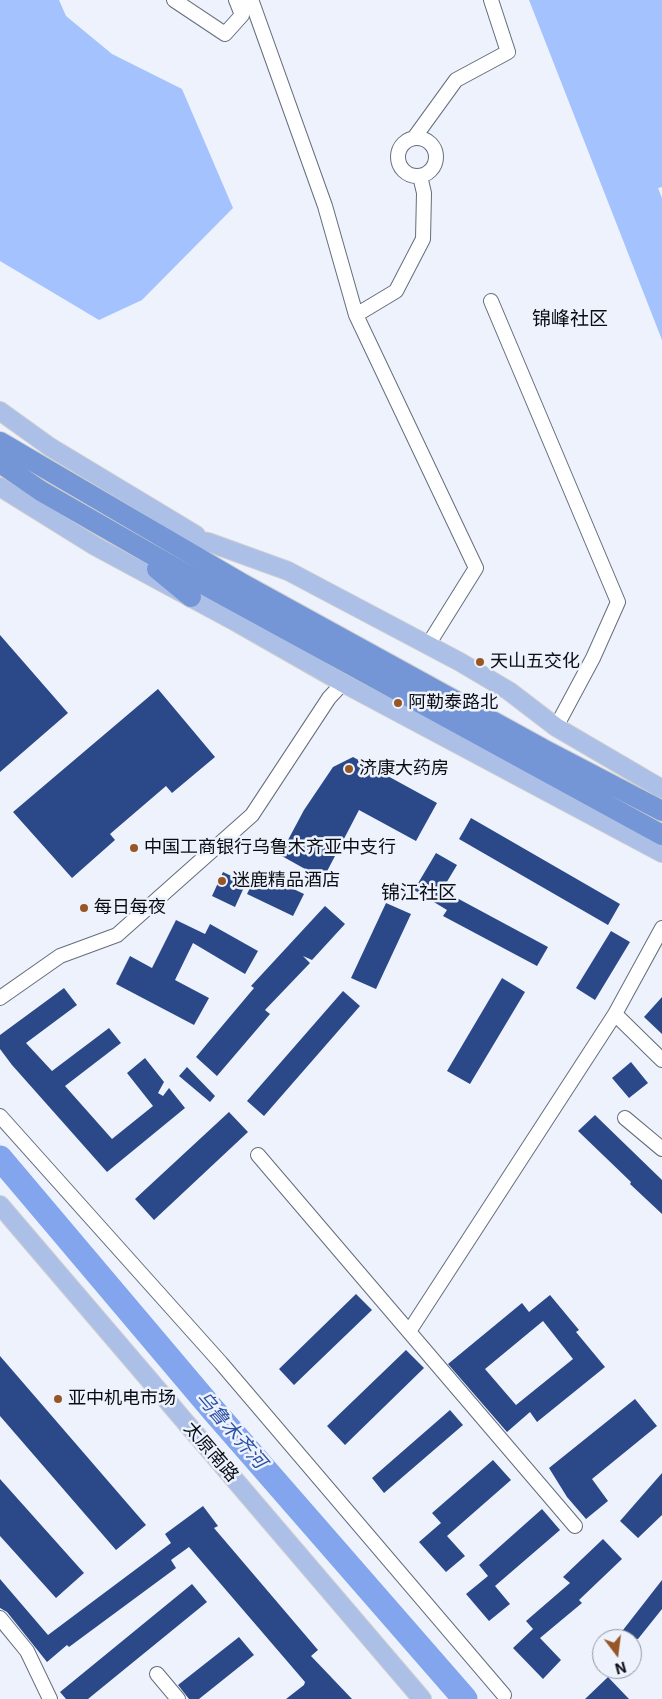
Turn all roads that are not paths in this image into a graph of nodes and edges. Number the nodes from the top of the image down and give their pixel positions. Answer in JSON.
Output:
{"nodes":[{"id":1,"x":174,"y":0,"type":"edge"},
{"id":2,"x":491,"y":0,"type":"edge"},
{"id":3,"x":238,"y":3,"type":"edge"},
{"id":4,"x":414,"y":138,"type":"junction"},
{"id":5,"x":420,"y":176,"type":"junction"},
{"id":6,"x":492,"y":301,"type":"dead end"},
{"id":7,"x":356,"y":315,"type":"junction"},
{"id":8,"x":0,"y":411,"type":"edge"},
{"id":9,"x":0,"y":442,"type":"edge"},
{"id":10,"x":0,"y":463,"type":"edge"},
{"id":11,"x":0,"y":487,"type":"edge"},
{"id":12,"x":150,"y":531,"type":"junction"},
{"id":13,"x":115,"y":534,"type":"junction"},
{"id":14,"x":208,"y":542,"type":"junction"},
{"id":15,"x":191,"y":597,"type":"junction"},
{"id":16,"x":428,"y":645,"type":"junction"},
{"id":17,"x":342,"y":683,"type":"junction"},
{"id":18,"x":556,"y":727,"type":"junction"},
{"id":19,"x":662,"y":789,"type":"edge"},
{"id":20,"x":662,"y":811,"type":"edge"},
{"id":21,"x":662,"y":835,"type":"edge"},
{"id":22,"x":662,"y":853,"type":"edge"},
{"id":23,"x":662,"y":928,"type":"edge"},
{"id":24,"x":0,"y":998,"type":"edge"},
{"id":25,"x":615,"y":1014,"type":"junction"},
{"id":26,"x":662,"y":1060,"type":"edge"},
{"id":27,"x":0,"y":1116,"type":"edge"},
{"id":28,"x":625,"y":1118,"type":"dead end"},
{"id":29,"x":662,"y":1149,"type":"edge"},
{"id":30,"x":258,"y":1155,"type":"dead end"},
{"id":31,"x":0,"y":1205,"type":"edge"},
{"id":32,"x":0,"y":1223,"type":"edge"},
{"id":33,"x":410,"y":1330,"type":"junction"},
{"id":34,"x":575,"y":1526,"type":"dead end"},
{"id":35,"x":0,"y":1618,"type":"edge"},
{"id":36,"x":156,"y":1674,"type":"dead end"},
{"id":37,"x":504,"y":1695,"type":"dead end"},
{"id":38,"x":50,"y":1699,"type":"edge"},
{"id":39,"x":178,"y":1699,"type":"edge"},
{"id":40,"x":407,"y":1699,"type":"edge"},
{"id":41,"x":422,"y":1699,"type":"edge"}],
"edges":[{"from":1,"to":3,"type":"street"},
{"from":2,"to":4,"type":"street"},
{"from":3,"to":7,"type":"street"},
{"from":4,"to":5,"type":"street"},
{"from":4,"to":5,"type":"street"},
{"from":5,"to":7,"type":"street"},
{"from":6,"to":18,"type":"street"},
{"from":7,"to":16,"type":"street"},
{"from":8,"to":14,"type":"main road"},
{"from":9,"to":12,"type":"highway"},
{"from":10,"to":13,"type":"highway"},
{"from":11,"to":15,"type":"main road"},
{"from":12,"to":14,"type":"main road"},
{"from":12,"to":20,"type":"highway"},
{"from":13,"to":15,"type":"highway"},
{"from":13,"to":21,"type":"highway"},
{"from":14,"to":16,"type":"main road"},
{"from":15,"to":17,"type":"main road"},
{"from":16,"to":18,"type":"main road"},
{"from":17,"to":22,"type":"main road"},
{"from":17,"to":24,"type":"street"},
{"from":18,"to":19,"type":"main road"},
{"from":23,"to":25,"type":"street"},
{"from":25,"to":26,"type":"street"},
{"from":25,"to":33,"type":"street"},
{"from":27,"to":37,"type":"street"},
{"from":28,"to":29,"type":"street"},
{"from":30,"to":33,"type":"street"},
{"from":31,"to":41,"type":"main road","name":"太原南路"},
{"from":32,"to":40,"type":"main road"},
{"from":33,"to":34,"type":"street"},
{"from":35,"to":38,"type":"street"},
{"from":36,"to":39,"type":"street"}]}
